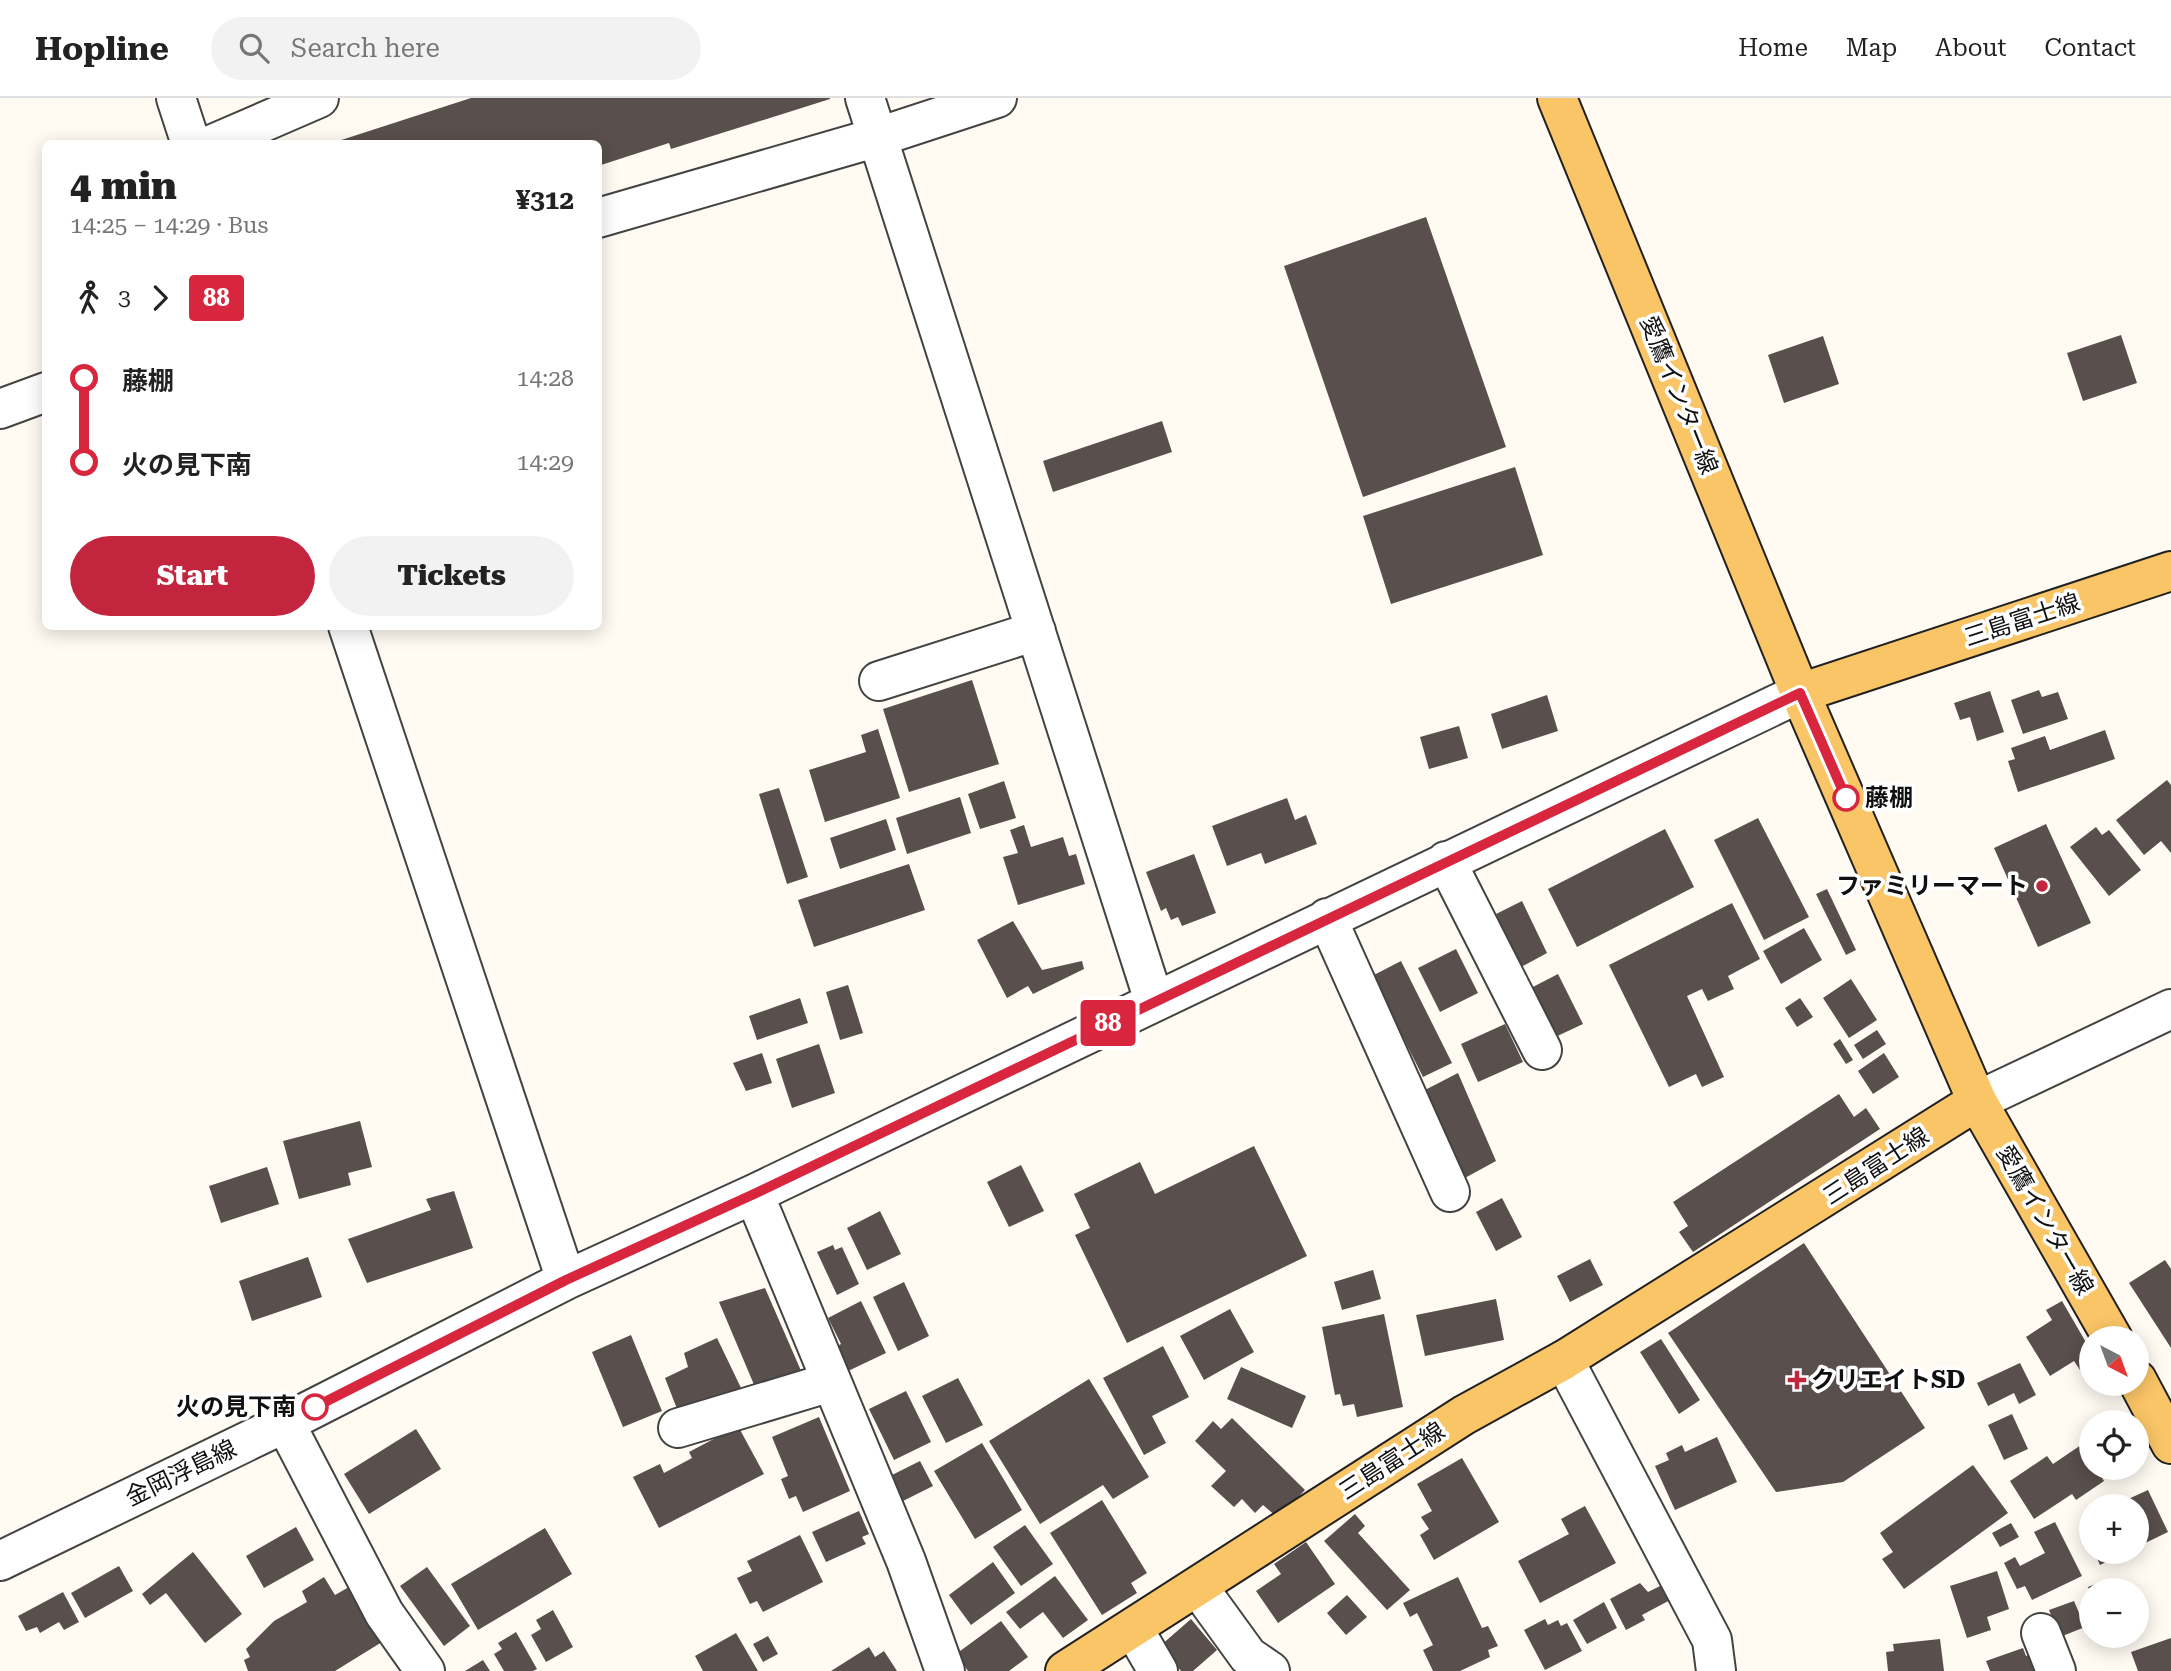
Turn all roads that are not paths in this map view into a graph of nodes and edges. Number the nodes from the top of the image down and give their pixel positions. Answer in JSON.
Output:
{"nodes":[{"id":1,"x":177,"y":98,"type":"edge"},
{"id":2,"x":319,"y":98,"type":"edge"},
{"id":3,"x":865,"y":98,"type":"edge"},
{"id":4,"x":997,"y":98,"type":"edge"},
{"id":5,"x":1557,"y":98,"type":"edge"},
{"id":6,"x":878,"y":137,"type":"junction"},
{"id":7,"x":190,"y":140,"type":"edge"},
{"id":8,"x":222,"y":140,"type":"edge"},
{"id":9,"x":602,"y":217,"type":"edge"},
{"id":10,"x":42,"y":393,"type":"edge"},
{"id":11,"x":0,"y":409,"type":"edge"},
{"id":12,"x":2171,"y":571,"type":"edge"},
{"id":13,"x":349,"y":630,"type":"edge"},
{"id":14,"x":1036,"y":631,"type":"junction"},
{"id":15,"x":879,"y":681,"type":"dead end"},
{"id":16,"x":1800,"y":693,"type":"junction"},
{"id":17,"x":1446,"y":860,"type":"junction"},
{"id":18,"x":1327,"y":918,"type":"junction"},
{"id":19,"x":1154,"y":1001,"type":"junction"},
{"id":20,"x":2171,"y":1009,"type":"edge"},
{"id":21,"x":1542,"y":1049,"type":"dead end"},
{"id":22,"x":1977,"y":1101,"type":"junction"},
{"id":23,"x":1450,"y":1192,"type":"dead end"},
{"id":24,"x":754,"y":1194,"type":"junction"},
{"id":25,"x":566,"y":1280,"type":"junction"},
{"id":26,"x":2106,"y":1326,"type":"edge"},
{"id":27,"x":1564,"y":1360,"type":"junction"},
{"id":28,"x":831,"y":1382,"type":"junction"},
{"id":29,"x":2147,"y":1396,"type":"edge"},
{"id":30,"x":285,"y":1423,"type":"junction"},
{"id":31,"x":678,"y":1428,"type":"dead end"},
{"id":32,"x":2168,"y":1431,"type":"edge"},
{"id":33,"x":0,"y":1561,"type":"edge"},
{"id":34,"x":1198,"y":1587,"type":"junction"},
{"id":35,"x":1132,"y":1628,"type":"junction"},
{"id":36,"x":2041,"y":1633,"type":"dead end"},
{"id":37,"x":425,"y":1671,"type":"edge"},
{"id":38,"x":945,"y":1671,"type":"edge"},
{"id":39,"x":1065,"y":1671,"type":"edge"},
{"id":40,"x":1158,"y":1671,"type":"edge"},
{"id":41,"x":1270,"y":1671,"type":"edge"},
{"id":42,"x":1716,"y":1671,"type":"edge"},
{"id":43,"x":2056,"y":1671,"type":"edge"}],
"edges":[{"from":1,"to":7,"type":"street"},
{"from":2,"to":8,"type":"street"},
{"from":3,"to":6,"type":"street"},
{"from":4,"to":6,"type":"street"},
{"from":5,"to":16,"type":"main road","name":"愛鷹インター線"},
{"from":6,"to":9,"type":"street"},
{"from":6,"to":14,"type":"street"},
{"from":10,"to":11,"type":"street"},
{"from":12,"to":16,"type":"main road","name":"三島富士線"},
{"from":13,"to":25,"type":"street"},
{"from":14,"to":15,"type":"street"},
{"from":14,"to":19,"type":"street"},
{"from":16,"to":17,"type":"street","name":"金岡浮島線"},
{"from":16,"to":22,"type":"main road"},
{"from":17,"to":18,"type":"street","name":"金岡浮島線"},
{"from":17,"to":21,"type":"street"},
{"from":18,"to":19,"type":"street","name":"金岡浮島線"},
{"from":18,"to":23,"type":"street"},
{"from":19,"to":24,"type":"street","name":"金岡浮島線"},
{"from":20,"to":22,"type":"street"},
{"from":22,"to":26,"type":"main road","name":"愛鷹インター線"},
{"from":22,"to":27,"type":"main road","name":"三島富士線"},
{"from":24,"to":25,"type":"street","name":"金岡浮島線"},
{"from":24,"to":28,"type":"street"},
{"from":25,"to":30,"type":"street","name":"金岡浮島線"},
{"from":27,"to":34,"type":"main road","name":"三島富士線"},
{"from":27,"to":42,"type":"street"},
{"from":28,"to":31,"type":"street"},
{"from":28,"to":38,"type":"street"},
{"from":29,"to":32,"type":"main road"},
{"from":30,"to":33,"type":"street","name":"金岡浮島線"},
{"from":30,"to":37,"type":"street"},
{"from":34,"to":35,"type":"main road","name":"三島富士線"},
{"from":34,"to":41,"type":"street"},
{"from":35,"to":39,"type":"main road","name":"三島富士線"},
{"from":35,"to":40,"type":"street"},
{"from":36,"to":43,"type":"street"}]}
